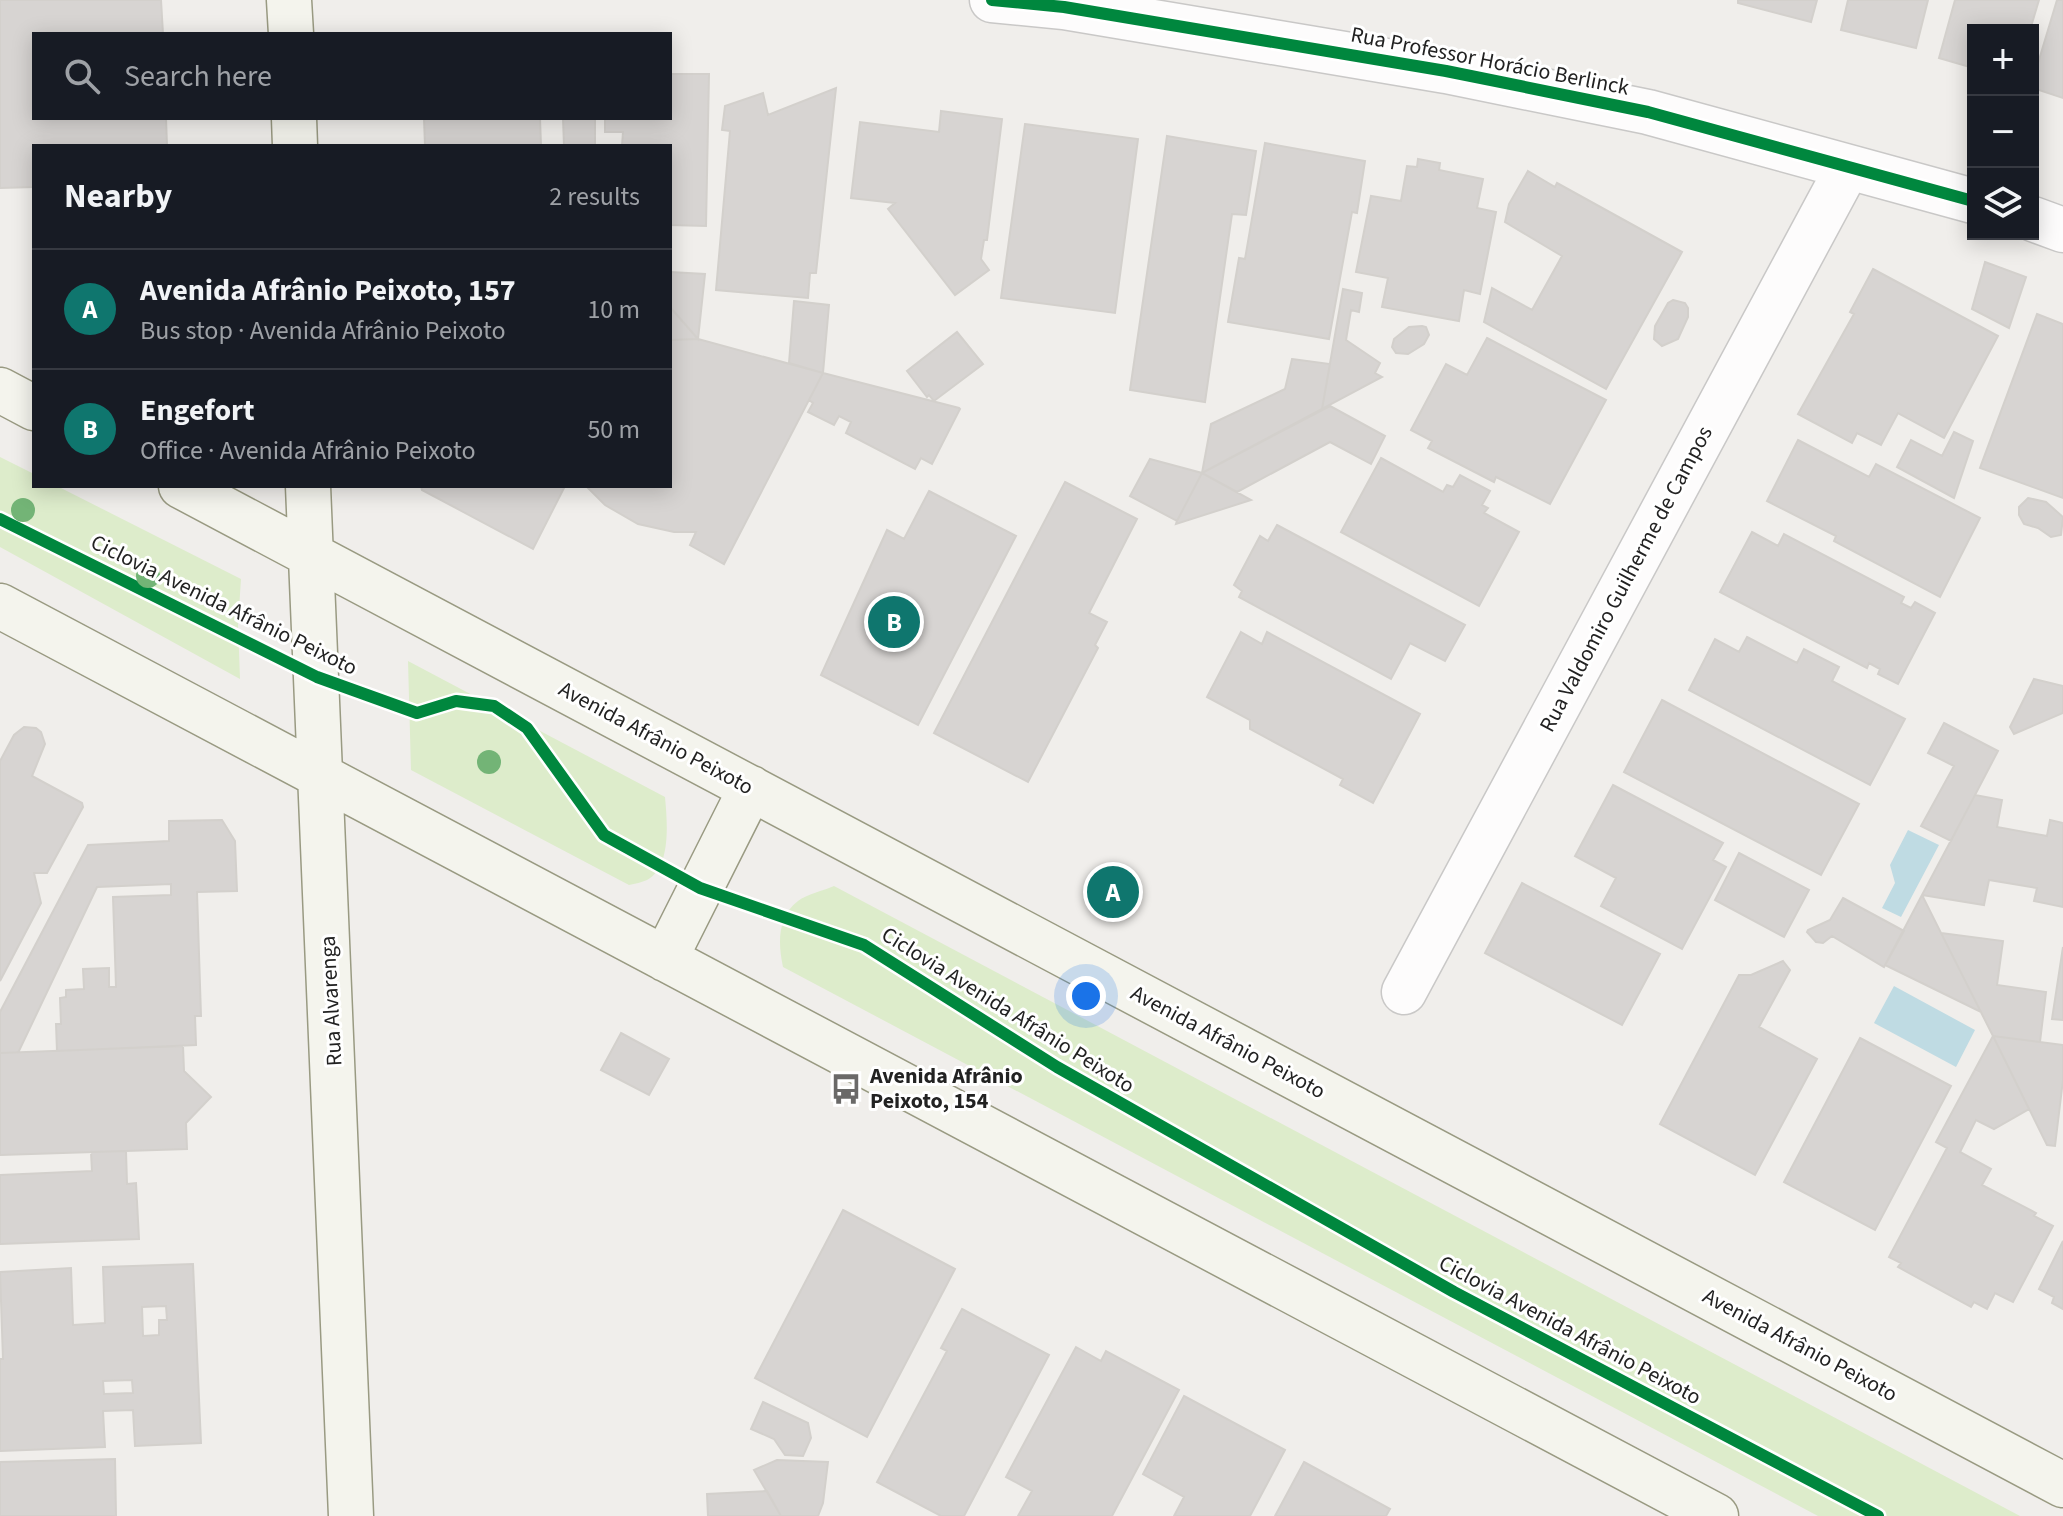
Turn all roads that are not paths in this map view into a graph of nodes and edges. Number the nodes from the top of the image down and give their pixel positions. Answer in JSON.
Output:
{"nodes":[{"id":1,"x":289,"y":0,"type":"edge"},
{"id":2,"x":992,"y":0,"type":"edge"},
{"id":3,"x":291,"y":32,"type":"edge"},
{"id":4,"x":294,"y":120,"type":"edge"},
{"id":5,"x":295,"y":144,"type":"edge"},
{"id":6,"x":1848,"y":167,"type":"junction"},
{"id":7,"x":1967,"y":199,"type":"edge"},
{"id":8,"x":2039,"y":221,"type":"edge"},
{"id":9,"x":2063,"y":230,"type":"edge"},
{"id":10,"x":0,"y":390,"type":"edge"},
{"id":11,"x":32,"y":407,"type":"edge"},
{"id":12,"x":185,"y":488,"type":"edge"},
{"id":13,"x":308,"y":488,"type":"edge"},
{"id":14,"x":311,"y":555,"type":"junction"},
{"id":15,"x":0,"y":606,"type":"edge"},
{"id":16,"x":321,"y":777,"type":"junction"},
{"id":17,"x":751,"y":788,"type":"junction"},
{"id":18,"x":665,"y":959,"type":"junction"},
{"id":19,"x":1404,"y":992,"type":"dead end"},
{"id":20,"x":2063,"y":1485,"type":"edge"},
{"id":21,"x":351,"y":1516,"type":"edge"},
{"id":22,"x":1716,"y":1516,"type":"edge"}],
"edges":[{"from":1,"to":3,"type":"main road"},
{"from":2,"to":6,"type":"street","name":"Rua Professor Horácio Berlinck"},
{"from":4,"to":5,"type":"main road"},
{"from":6,"to":7,"type":"street","name":"Rua Professor Horácio Berlinck"},
{"from":6,"to":19,"type":"street","name":"Rua Valdomiro Guilherme de Campos"},
{"from":8,"to":9,"type":"street"},
{"from":10,"to":11,"type":"main road"},
{"from":12,"to":14,"type":"main road","name":"Avenida Afrânio Peixoto"},
{"from":13,"to":14,"type":"main road","name":"Rua Alvarenga"},
{"from":14,"to":16,"type":"main road","name":"Rua Alvarenga"},
{"from":14,"to":17,"type":"main road","name":"Avenida Afrânio Peixoto"},
{"from":15,"to":16,"type":"main road"},
{"from":16,"to":18,"type":"main road"},
{"from":16,"to":21,"type":"main road","name":"Rua Alvarenga"},
{"from":17,"to":18,"type":"main road"},
{"from":17,"to":20,"type":"main road","name":"Avenida Afrânio Peixoto"},
{"from":18,"to":22,"type":"main road"}]}
